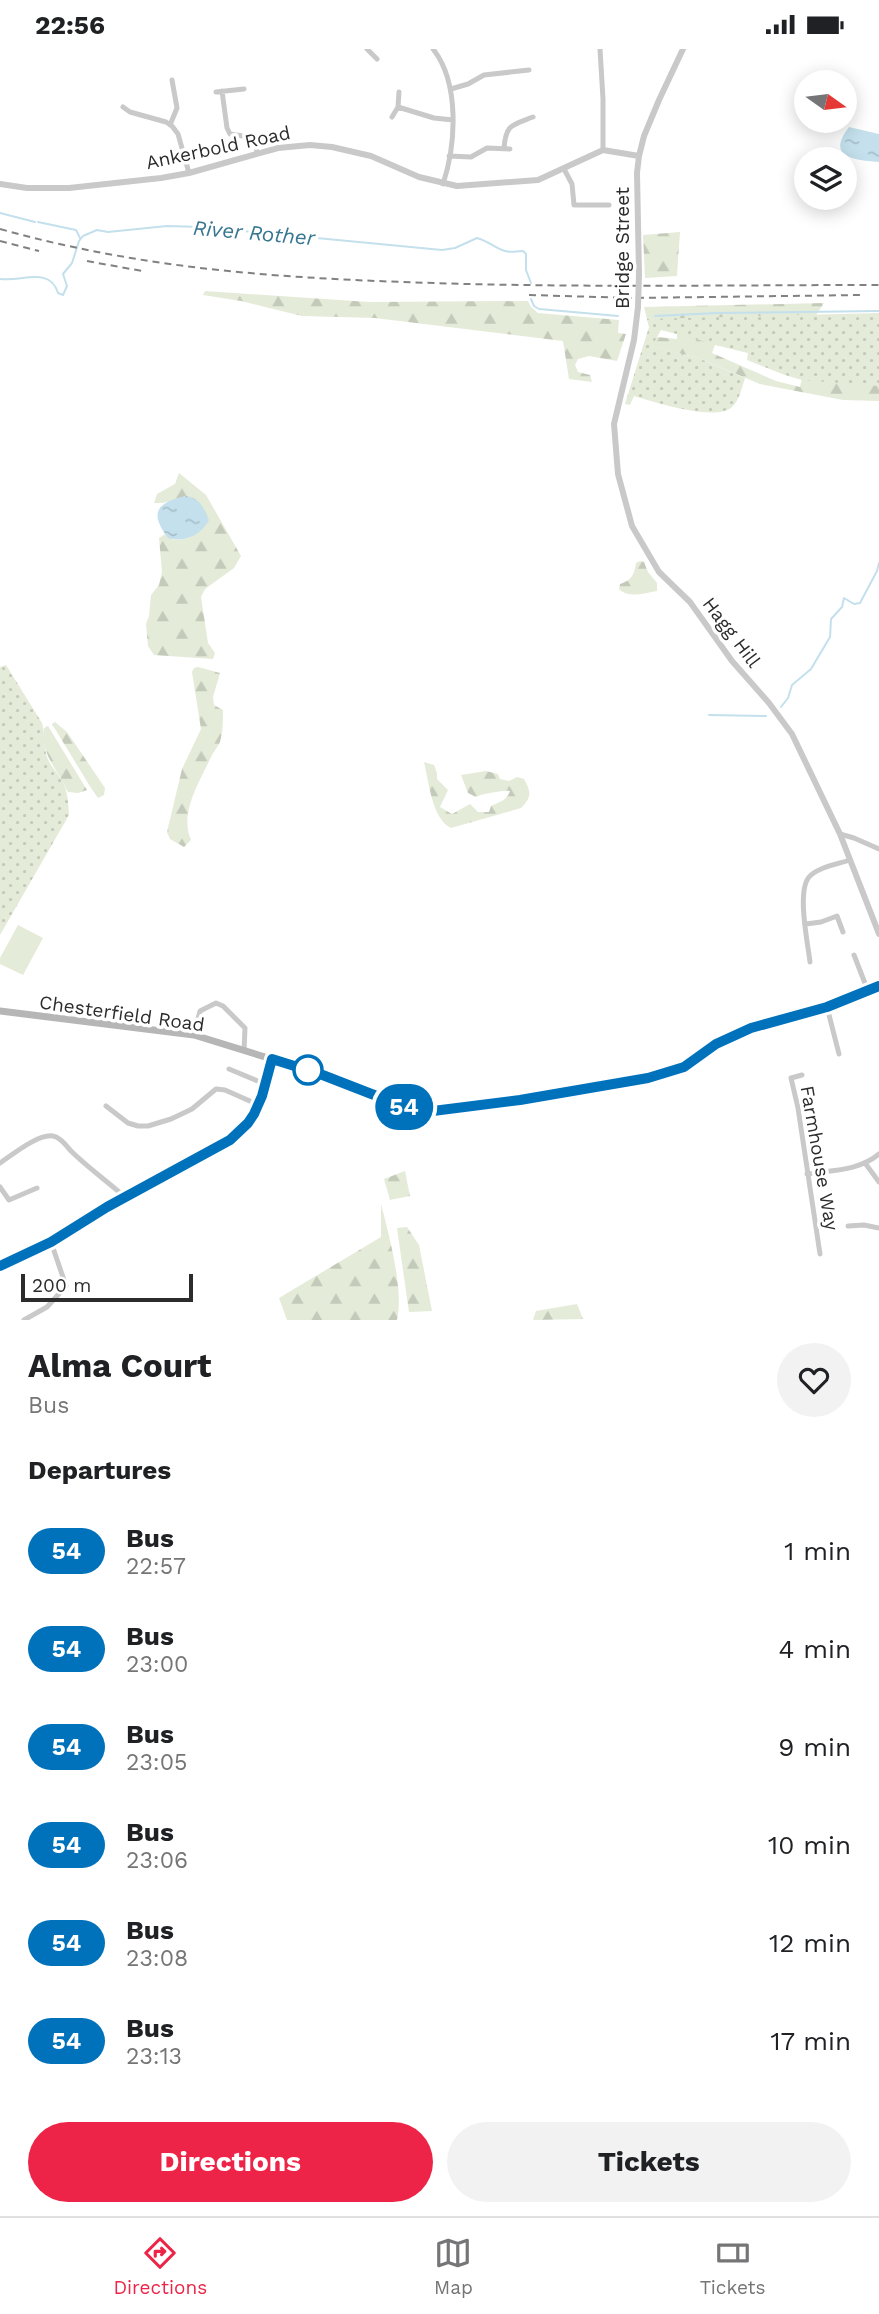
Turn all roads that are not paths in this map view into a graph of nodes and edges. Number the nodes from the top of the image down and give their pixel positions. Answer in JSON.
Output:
{"nodes":[{"id":1,"x":368,"y":49,"type":"edge"},
{"id":2,"x":433,"y":49,"type":"edge"},
{"id":3,"x":600,"y":49,"type":"edge"},
{"id":4,"x":683,"y":49,"type":"edge"},
{"id":5,"x":377,"y":59,"type":"dead end"},
{"id":6,"x":529,"y":70,"type":"dead end"},
{"id":7,"x":172,"y":80,"type":"dead end"},
{"id":8,"x":244,"y":89,"type":"dead end"},
{"id":9,"x":451,"y":89,"type":"junction"},
{"id":10,"x":399,"y":92,"type":"dead end"},
{"id":11,"x":123,"y":107,"type":"dead end"},
{"id":12,"x":398,"y":107,"type":"junction"},
{"id":13,"x":393,"y":117,"type":"dead end"},
{"id":14,"x":533,"y":117,"type":"dead end"},
{"id":15,"x":453,"y":120,"type":"junction"},
{"id":16,"x":170,"y":125,"type":"junction"},
{"id":17,"x":603,"y":150,"type":"junction"},
{"id":18,"x":257,"y":153,"type":"junction"},
{"id":19,"x":449,"y":156,"type":"junction"},
{"id":20,"x":639,"y":156,"type":"junction"},
{"id":21,"x":564,"y":169,"type":"junction"},
{"id":22,"x":189,"y":173,"type":"junction"},
{"id":23,"x":0,"y":184,"type":"edge"},
{"id":24,"x":443,"y":184,"type":"junction"},
{"id":25,"x":609,"y":205,"type":"dead end"},
{"id":26,"x":634,"y":340,"type":"joint"},
{"id":27,"x":840,"y":834,"type":"junction"},
{"id":28,"x":879,"y":849,"type":"edge"},
{"id":29,"x":850,"y":860,"type":"junction"},
{"id":30,"x":806,"y":924,"type":"junction"},
{"id":31,"x":843,"y":932,"type":"dead end"},
{"id":32,"x":879,"y":934,"type":"edge"},
{"id":33,"x":854,"y":955,"type":"dead end"},
{"id":34,"x":810,"y":962,"type":"dead end"},
{"id":35,"x":879,"y":986,"type":"edge"},
{"id":36,"x":868,"y":991,"type":"junction"},
{"id":37,"x":827,"y":1007,"type":"junction"},
{"id":38,"x":0,"y":1011,"type":"edge"},
{"id":39,"x":194,"y":1035,"type":"junction"},
{"id":40,"x":244,"y":1051,"type":"junction"},
{"id":41,"x":839,"y":1054,"type":"dead end"},
{"id":42,"x":272,"y":1059,"type":"junction"},
{"id":43,"x":229,"y":1069,"type":"dead end"},
{"id":44,"x":802,"y":1076,"type":"dead end"},
{"id":45,"x":265,"y":1084,"type":"junction"},
{"id":46,"x":259,"y":1105,"type":"junction"},
{"id":47,"x":106,"y":1106,"type":"dead end"},
{"id":48,"x":879,"y":1154,"type":"edge"},
{"id":49,"x":0,"y":1163,"type":"edge"},
{"id":50,"x":865,"y":1163,"type":"junction"},
{"id":51,"x":807,"y":1174,"type":"junction"},
{"id":52,"x":879,"y":1182,"type":"edge"},
{"id":53,"x":0,"y":1187,"type":"edge"},
{"id":54,"x":37,"y":1188,"type":"dead end"},
{"id":55,"x":125,"y":1198,"type":"junction"},
{"id":56,"x":848,"y":1226,"type":"dead end"},
{"id":57,"x":879,"y":1228,"type":"edge"},
{"id":58,"x":51,"y":1242,"type":"junction"},
{"id":59,"x":820,"y":1254,"type":"dead end"},
{"id":60,"x":0,"y":1266,"type":"edge"},
{"id":61,"x":24,"y":1320,"type":"edge"}],
"edges":[{"from":1,"to":5,"type":"street"},
{"from":2,"to":9,"type":"street"},
{"from":3,"to":17,"type":"street"},
{"from":4,"to":20,"type":"street","name":"Bridge Street"},
{"from":6,"to":9,"type":"street"},
{"from":7,"to":16,"type":"street"},
{"from":8,"to":18,"type":"street"},
{"from":9,"to":15,"type":"street"},
{"from":10,"to":12,"type":"street"},
{"from":11,"to":16,"type":"street"},
{"from":12,"to":13,"type":"street"},
{"from":12,"to":15,"type":"street"},
{"from":14,"to":19,"type":"street"},
{"from":15,"to":19,"type":"street"},
{"from":16,"to":22,"type":"street"},
{"from":17,"to":20,"type":"street"},
{"from":17,"to":21,"type":"street","name":"Ankerbold Road"},
{"from":18,"to":22,"type":"street","name":"Ankerbold Road"},
{"from":18,"to":24,"type":"street","name":"Ankerbold Road"},
{"from":19,"to":24,"type":"street"},
{"from":20,"to":26,"type":"street","name":"Bridge Street","bridge":true},
{"from":21,"to":24,"type":"street","name":"Ankerbold Road"},
{"from":21,"to":25,"type":"street"},
{"from":22,"to":23,"type":"street","name":"Ankerbold Road"},
{"from":26,"to":27,"type":"street","name":"Hagg Hill"},
{"from":27,"to":28,"type":"street"},
{"from":27,"to":29,"type":"street","name":"Hagg Hill"},
{"from":29,"to":30,"type":"street"},
{"from":29,"to":32,"type":"street","name":"Hagg Hill"},
{"from":30,"to":31,"type":"street"},
{"from":30,"to":34,"type":"street"},
{"from":33,"to":36,"type":"street"},
{"from":35,"to":36,"type":"main road"},
{"from":36,"to":37,"type":"main road"},
{"from":37,"to":41,"type":"street"},
{"from":37,"to":42,"type":"main road","name":"Chesterfield Road"},
{"from":38,"to":39,"type":"main road","name":"Chesterfield Road"},
{"from":39,"to":40,"type":"main road","name":"Chesterfield Road"},
{"from":39,"to":40,"type":"street"},
{"from":40,"to":42,"type":"main road","name":"Chesterfield Road"},
{"from":42,"to":45,"type":"street"},
{"from":43,"to":45,"type":"street"},
{"from":44,"to":51,"type":"street","name":"Farmhouse Way"},
{"from":45,"to":46,"type":"street"},
{"from":46,"to":47,"type":"street"},
{"from":46,"to":55,"type":"street"},
{"from":48,"to":50,"type":"street"},
{"from":49,"to":55,"type":"street"},
{"from":50,"to":51,"type":"street"},
{"from":50,"to":52,"type":"street"},
{"from":51,"to":59,"type":"street","name":"Farmhouse Way"},
{"from":53,"to":54,"type":"street"},
{"from":55,"to":58,"type":"street"},
{"from":56,"to":57,"type":"street"},
{"from":58,"to":60,"type":"street"},
{"from":58,"to":61,"type":"street"}]}
